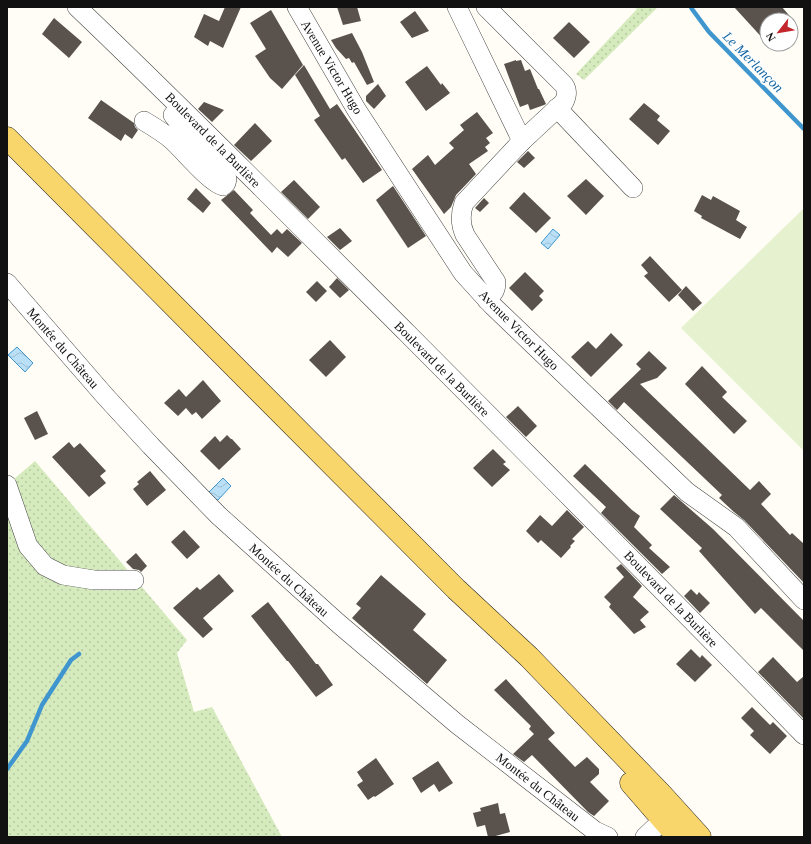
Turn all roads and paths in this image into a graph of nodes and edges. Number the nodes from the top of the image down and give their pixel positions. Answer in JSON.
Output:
{"nodes":[{"id":1,"x":77,"y":7,"type":"edge"},
{"id":2,"x":297,"y":7,"type":"edge"},
{"id":3,"x":457,"y":7,"type":"edge"},
{"id":4,"x":486,"y":7,"type":"edge"},
{"id":5,"x":181,"y":107,"type":"junction"},
{"id":6,"x":557,"y":108,"type":"junction"},
{"id":7,"x":144,"y":121,"type":"dead end"},
{"id":8,"x":7,"y":138,"type":"edge"},
{"id":9,"x":522,"y":141,"type":"junction"},
{"id":10,"x":633,"y":188,"type":"dead end"},
{"id":11,"x":7,"y":283,"type":"edge"},
{"id":12,"x":487,"y":300,"type":"junction"},
{"id":13,"x":7,"y":485,"type":"edge"},
{"id":14,"x":134,"y":580,"type":"dead end"},
{"id":15,"x":804,"y":600,"type":"edge"},
{"id":16,"x":804,"y":735,"type":"edge"},
{"id":17,"x":675,"y":828,"type":"edge"},
{"id":18,"x":608,"y":837,"type":"edge"},
{"id":19,"x":645,"y":837,"type":"edge"},
{"id":20,"x":700,"y":837,"type":"edge"}],
"edges":[{"from":1,"to":5,"type":"street","name":"Boulevard de la Burlière"},
{"from":2,"to":12,"type":"street","name":"Avenue Victor Hugo"},
{"from":3,"to":9,"type":"street"},
{"from":4,"to":6,"type":"street"},
{"from":5,"to":7,"type":"street"},
{"from":5,"to":16,"type":"street","name":"Boulevard de la Burlière"},
{"from":6,"to":9,"type":"street"},
{"from":6,"to":10,"type":"street"},
{"from":8,"to":17,"type":"main road"},
{"from":9,"to":12,"type":"street"},
{"from":11,"to":18,"type":"street","name":"Montée du Château"},
{"from":12,"to":15,"type":"street","name":"Avenue Victor Hugo"},
{"from":13,"to":14,"type":"street"},
{"from":17,"to":19,"type":"street"},
{"from":17,"to":20,"type":"main road"}]}
